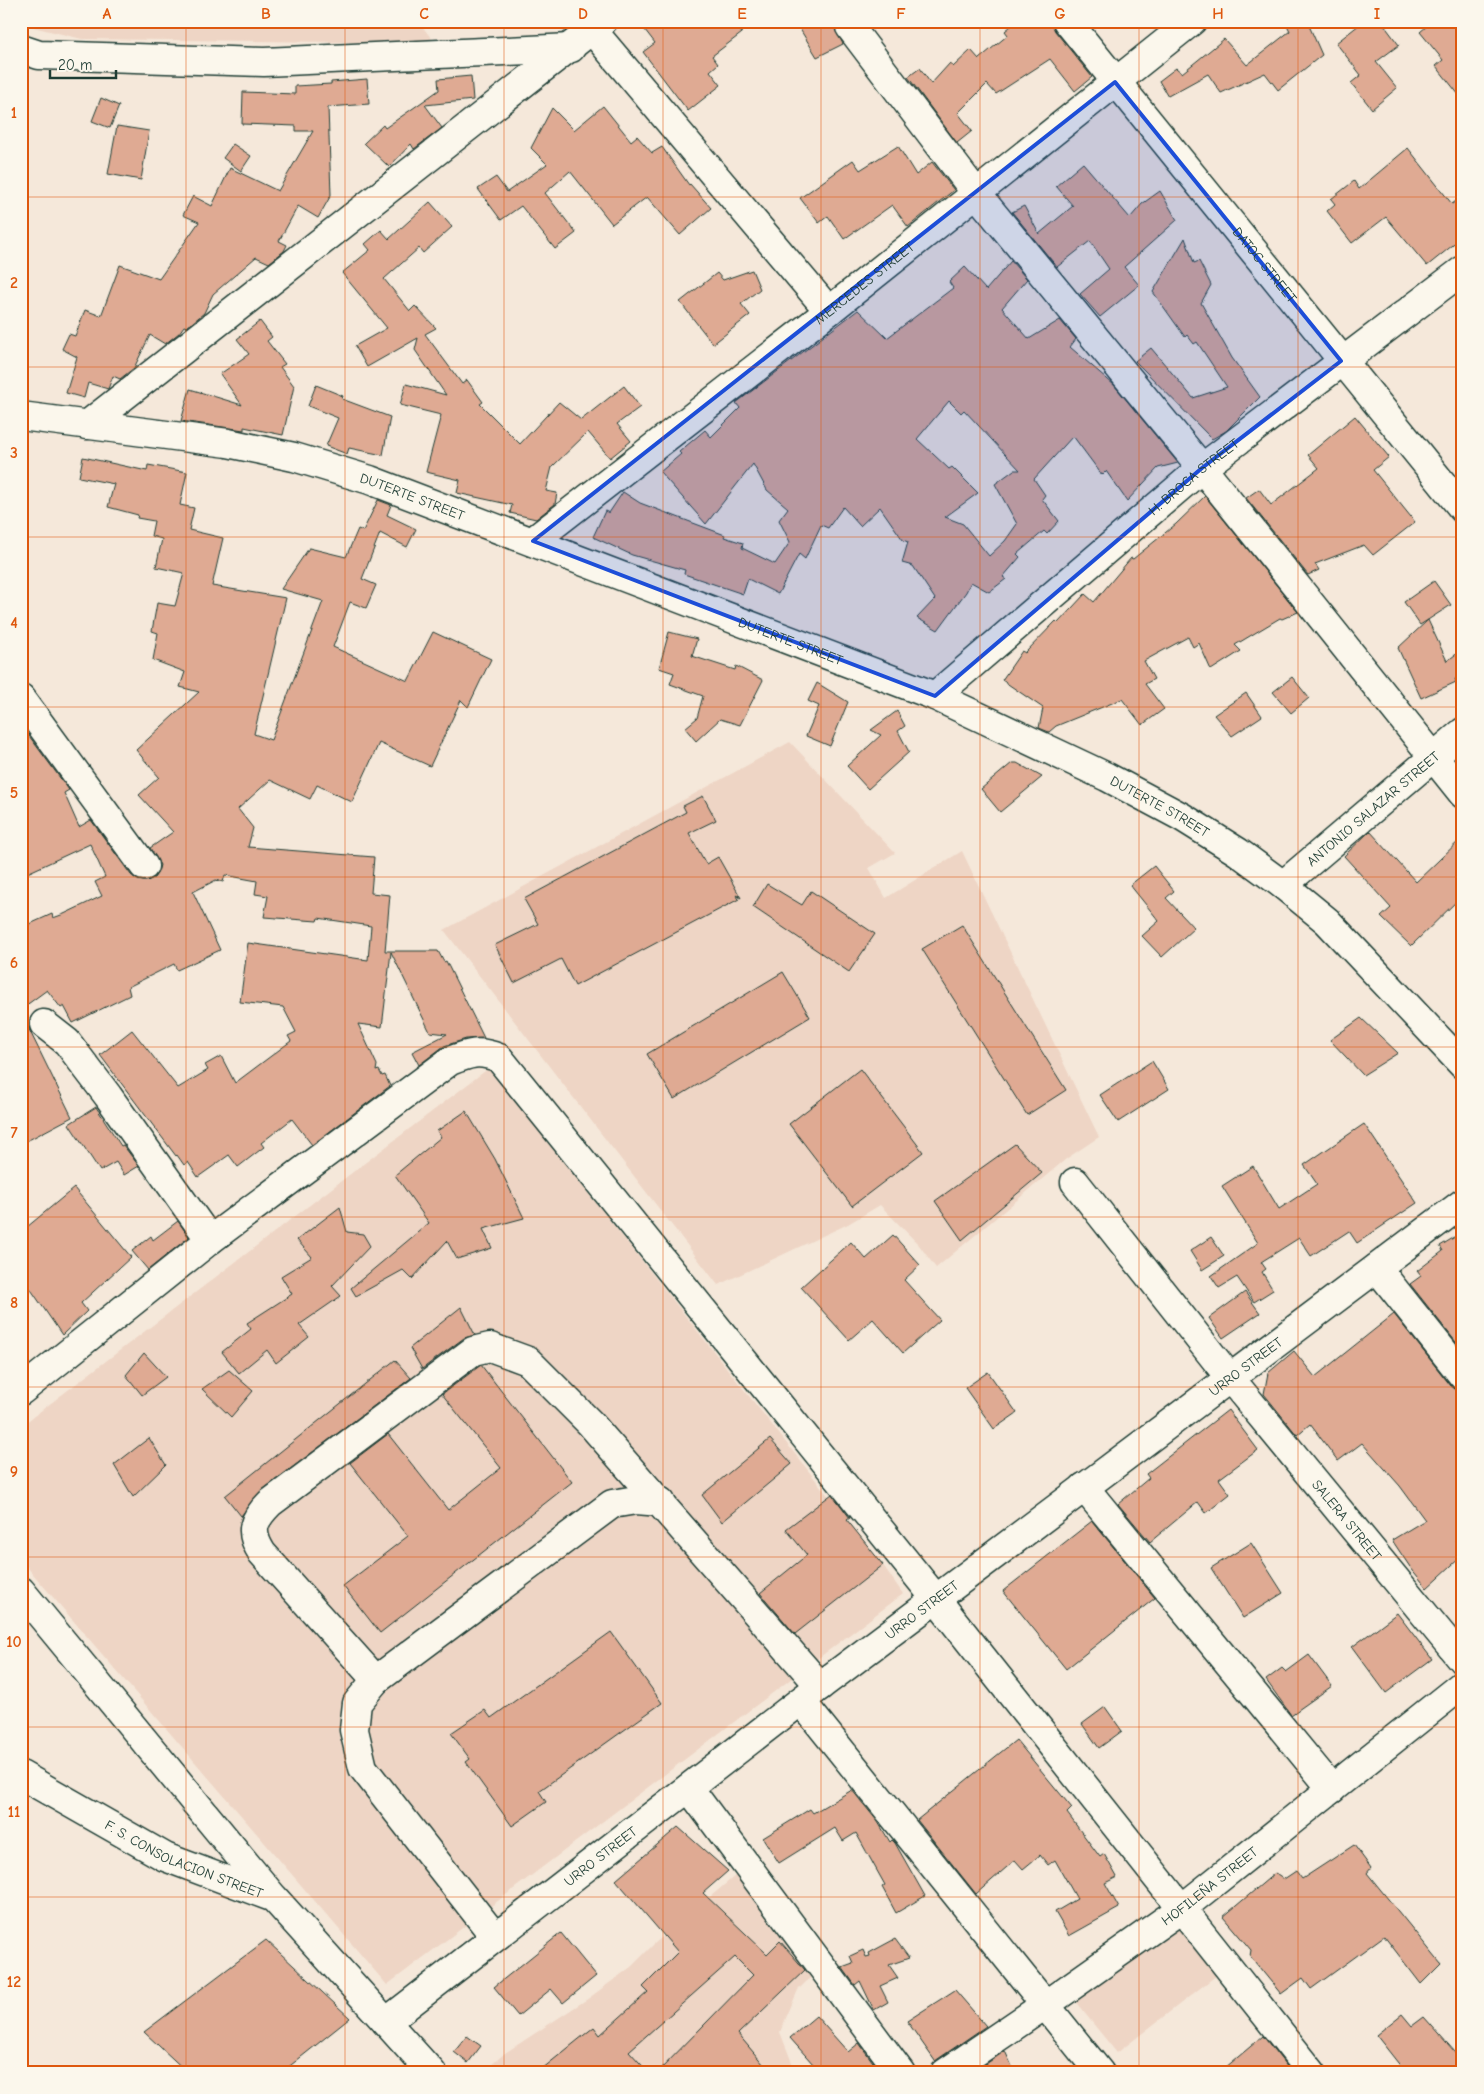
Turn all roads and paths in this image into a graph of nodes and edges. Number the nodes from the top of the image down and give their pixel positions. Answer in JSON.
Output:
{"nodes":[{"id":1,"x":1067,"y":21,"type":"edge"},
{"id":2,"x":1192,"y":21,"type":"edge"},
{"id":3,"x":594,"y":24,"type":"edge"},
{"id":4,"x":850,"y":27,"type":"dead end"},
{"id":5,"x":571,"y":48,"type":"junction"},
{"id":6,"x":21,"y":49,"type":"edge"},
{"id":7,"x":1115,"y":82,"type":"junction"},
{"id":8,"x":976,"y":193,"type":"junction"},
{"id":9,"x":1463,"y":270,"type":"edge"},
{"id":10,"x":829,"y":311,"type":"junction"},
{"id":11,"x":1341,"y":361,"type":"junction"},
{"id":12,"x":21,"y":416,"type":"edge"},
{"id":13,"x":87,"y":425,"type":"junction"},
{"id":14,"x":1202,"y":468,"type":"junction"},
{"id":15,"x":1463,"y":509,"type":"edge"},
{"id":16,"x":533,"y":541,"type":"junction"},
{"id":17,"x":934,"y":696,"type":"junction"},
{"id":18,"x":26,"y":714,"type":"edge"},
{"id":19,"x":1463,"y":732,"type":"edge"},
{"id":20,"x":1432,"y":756,"type":"junction"},
{"id":21,"x":1463,"y":794,"type":"edge"},
{"id":22,"x":144,"y":866,"type":"dead end"},
{"id":23,"x":1283,"y":885,"type":"junction"},
{"id":24,"x":44,"y":1024,"type":"dead end"},
{"id":25,"x":1463,"y":1065,"type":"edge"},
{"id":26,"x":1075,"y":1182,"type":"dead end"},
{"id":27,"x":1463,"y":1204,"type":"edge"},
{"id":28,"x":210,"y":1240,"type":"junction"},
{"id":29,"x":1377,"y":1268,"type":"junction"},
{"id":30,"x":1463,"y":1376,"type":"edge"},
{"id":31,"x":1230,"y":1378,"type":"junction"},
{"id":32,"x":21,"y":1391,"type":"edge"},
{"id":33,"x":1084,"y":1487,"type":"junction"},
{"id":34,"x":661,"y":1502,"type":"junction"},
{"id":35,"x":21,"y":1591,"type":"edge"},
{"id":36,"x":936,"y":1599,"type":"junction"},
{"id":37,"x":1463,"y":1662,"type":"edge"},
{"id":38,"x":376,"y":1680,"type":"junction"},
{"id":39,"x":1463,"y":1684,"type":"edge"},
{"id":40,"x":811,"y":1693,"type":"junction"},
{"id":41,"x":21,"y":1775,"type":"edge"},
{"id":42,"x":689,"y":1788,"type":"junction"},
{"id":43,"x":1332,"y":1789,"type":"junction"},
{"id":44,"x":274,"y":1898,"type":"junction"},
{"id":45,"x":1181,"y":1909,"type":"junction"},
{"id":46,"x":495,"y":1937,"type":"junction"},
{"id":47,"x":1045,"y":2006,"type":"junction"},
{"id":48,"x":386,"y":2022,"type":"junction"},
{"id":49,"x":432,"y":2073,"type":"edge"},
{"id":50,"x":901,"y":2073,"type":"edge"},
{"id":51,"x":945,"y":2073,"type":"edge"},
{"id":52,"x":1100,"y":2073,"type":"edge"},
{"id":53,"x":1312,"y":2073,"type":"edge"}],
"edges":[{"from":1,"to":7,"type":"street","name":"DATOC STREET"},
{"from":2,"to":7,"type":"street","name":"MERCEDES STREET"},
{"from":3,"to":5,"type":"street"},
{"from":3,"to":10,"type":"street"},
{"from":4,"to":8,"type":"street"},
{"from":5,"to":6,"type":"street"},
{"from":5,"to":13,"type":"street"},
{"from":7,"to":8,"type":"street","name":"MERCEDES STREET"},
{"from":7,"to":11,"type":"street","name":"DATOC STREET"},
{"from":8,"to":10,"type":"street","name":"MERCEDES STREET"},
{"from":8,"to":14,"type":"street"},
{"from":9,"to":11,"type":"street","name":"H. BROCA STREET"},
{"from":10,"to":16,"type":"street","name":"MERCEDES STREET"},
{"from":11,"to":14,"type":"street","name":"H. BROCA STREET"},
{"from":11,"to":15,"type":"street","name":"DATOC STREET"},
{"from":12,"to":13,"type":"street","name":"DUTERTE STREET"},
{"from":13,"to":16,"type":"street","name":"DUTERTE STREET"},
{"from":14,"to":17,"type":"street","name":"H. BROCA STREET"},
{"from":14,"to":20,"type":"street"},
{"from":16,"to":17,"type":"street","name":"DUTERTE STREET"},
{"from":17,"to":23,"type":"street","name":"DUTERTE STREET"},
{"from":18,"to":22,"type":"street"},
{"from":19,"to":20,"type":"street","name":"ANTONIO SALAZAR STREET"},
{"from":20,"to":21,"type":"street"},
{"from":20,"to":23,"type":"street","name":"ANTONIO SALAZAR STREET"},
{"from":23,"to":25,"type":"street","name":"DUTERTE STREET"},
{"from":24,"to":28,"type":"street"},
{"from":26,"to":31,"type":"street","name":"SALERA STREET"},
{"from":27,"to":29,"type":"street","name":"URRO STREET"},
{"from":28,"to":32,"type":"street"},
{"from":28,"to":36,"type":"street"},
{"from":29,"to":30,"type":"street"},
{"from":29,"to":31,"type":"street","name":"URRO STREET"},
{"from":31,"to":33,"type":"street","name":"URRO STREET"},
{"from":31,"to":37,"type":"street","name":"SALERA STREET"},
{"from":33,"to":36,"type":"street","name":"URRO STREET"},
{"from":33,"to":43,"type":"street"},
{"from":34,"to":38,"type":"street"},
{"from":34,"to":38,"type":"street"},
{"from":34,"to":40,"type":"street"},
{"from":35,"to":44,"type":"street"},
{"from":36,"to":40,"type":"street","name":"URRO STREET"},
{"from":36,"to":45,"type":"street"},
{"from":38,"to":46,"type":"street"},
{"from":39,"to":43,"type":"street","name":"HOFILEÑA STREET"},
{"from":40,"to":42,"type":"street","name":"URRO STREET"},
{"from":40,"to":47,"type":"street"},
{"from":41,"to":44,"type":"street","name":"F. S. CONSOLACION STREET"},
{"from":42,"to":46,"type":"street","name":"URRO STREET"},
{"from":42,"to":50,"type":"street"},
{"from":43,"to":45,"type":"street","name":"HOFILEÑA STREET"},
{"from":44,"to":48,"type":"street","name":"F. S. CONSOLACION STREET"},
{"from":45,"to":47,"type":"street","name":"HOFILEÑA STREET"},
{"from":45,"to":53,"type":"street"},
{"from":46,"to":48,"type":"street","name":"URRO STREET"},
{"from":47,"to":51,"type":"street","name":"HOFILEÑA STREET"},
{"from":47,"to":52,"type":"street"},
{"from":48,"to":49,"type":"street","name":"F. S. CONSOLACION STREET"}]}
